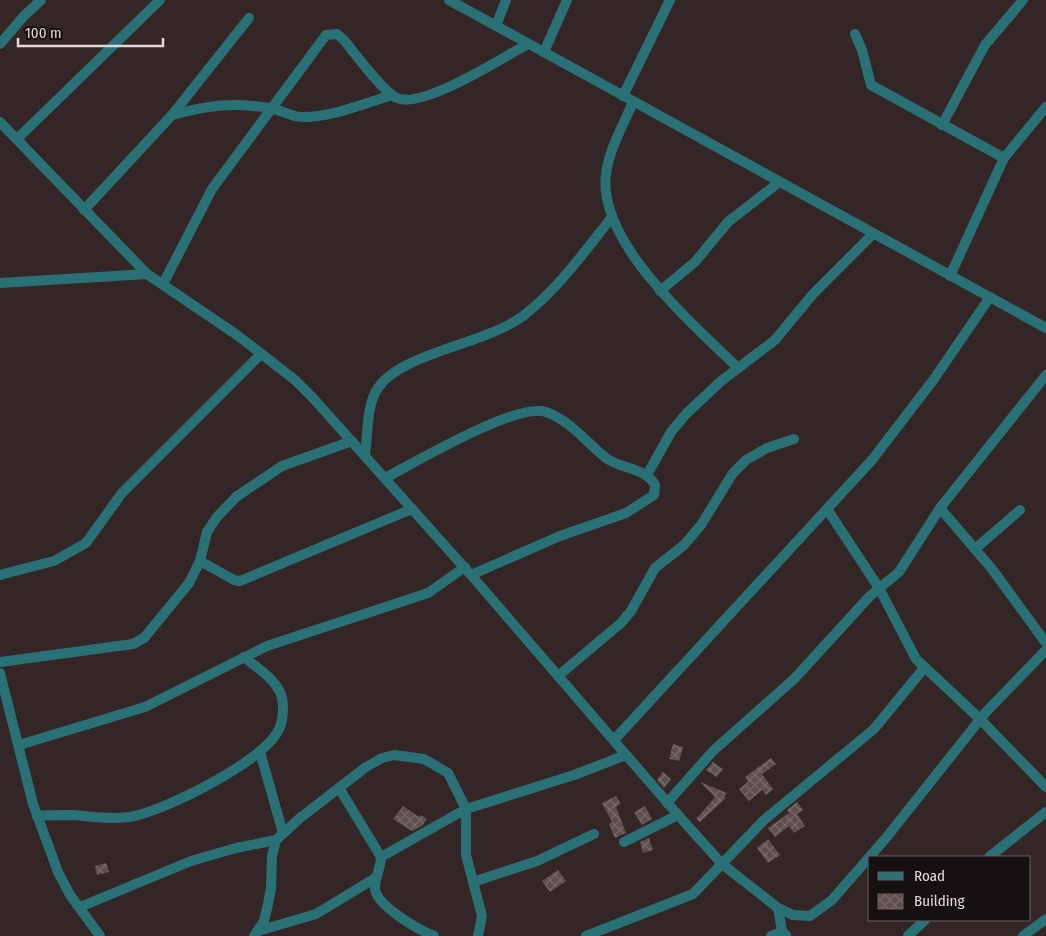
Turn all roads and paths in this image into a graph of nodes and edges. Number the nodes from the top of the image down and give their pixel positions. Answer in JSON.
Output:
{"nodes":[{"id":1,"x":41,"y":0,"type":"edge"},
{"id":2,"x":160,"y":0,"type":"edge"},
{"id":3,"x":449,"y":0,"type":"edge"},
{"id":4,"x":506,"y":0,"type":"edge"},
{"id":5,"x":567,"y":0,"type":"edge"},
{"id":6,"x":670,"y":0,"type":"edge"},
{"id":7,"x":1023,"y":0,"type":"edge"},
{"id":8,"x":249,"y":18,"type":"dead end"},
{"id":9,"x":496,"y":26,"type":"junction"},
{"id":10,"x":855,"y":34,"type":"dead end"},
{"id":11,"x":0,"y":44,"type":"edge"},
{"id":12,"x":528,"y":44,"type":"junction"},
{"id":13,"x":544,"y":52,"type":"junction"},
{"id":14,"x":392,"y":95,"type":"junction"},
{"id":15,"x":623,"y":96,"type":"junction"},
{"id":16,"x":633,"y":102,"type":"junction"},
{"id":17,"x":1046,"y":107,"type":"edge"},
{"id":18,"x":272,"y":108,"type":"junction"},
{"id":19,"x":172,"y":114,"type":"junction"},
{"id":20,"x":0,"y":122,"type":"edge"},
{"id":21,"x":942,"y":125,"type":"junction"},
{"id":22,"x":17,"y":139,"type":"junction"},
{"id":23,"x":1004,"y":158,"type":"junction"},
{"id":24,"x":778,"y":183,"type":"junction"},
{"id":25,"x":84,"y":210,"type":"junction"},
{"id":26,"x":612,"y":217,"type":"junction"},
{"id":27,"x":873,"y":234,"type":"junction"},
{"id":28,"x":147,"y":274,"type":"junction"},
{"id":29,"x":950,"y":276,"type":"junction"},
{"id":30,"x":0,"y":283,"type":"edge"},
{"id":31,"x":163,"y":284,"type":"junction"},
{"id":32,"x":660,"y":291,"type":"junction"},
{"id":33,"x":990,"y":297,"type":"junction"},
{"id":34,"x":1046,"y":328,"type":"edge"},
{"id":35,"x":262,"y":354,"type":"junction"},
{"id":36,"x":738,"y":368,"type":"junction"},
{"id":37,"x":1046,"y":375,"type":"edge"},
{"id":38,"x":794,"y":439,"type":"dead end"},
{"id":39,"x":352,"y":441,"type":"junction"},
{"id":40,"x":365,"y":455,"type":"junction"},
{"id":41,"x":647,"y":475,"type":"junction"},
{"id":42,"x":385,"y":478,"type":"junction"},
{"id":43,"x":940,"y":508,"type":"junction"},
{"id":44,"x":412,"y":509,"type":"junction"},
{"id":45,"x":827,"y":509,"type":"junction"},
{"id":46,"x":1020,"y":510,"type":"dead end"},
{"id":47,"x":975,"y":549,"type":"junction"},
{"id":48,"x":200,"y":561,"type":"junction"},
{"id":49,"x":468,"y":571,"type":"junction"},
{"id":50,"x":0,"y":575,"type":"edge"},
{"id":51,"x":879,"y":588,"type":"junction"},
{"id":52,"x":1046,"y":643,"type":"edge"},
{"id":53,"x":1046,"y":650,"type":"edge"},
{"id":54,"x":244,"y":657,"type":"junction"},
{"id":55,"x":0,"y":662,"type":"edge"},
{"id":56,"x":924,"y":668,"type":"junction"},
{"id":57,"x":0,"y":673,"type":"edge"},
{"id":58,"x":558,"y":676,"type":"junction"},
{"id":59,"x":980,"y":719,"type":"junction"},
{"id":60,"x":614,"y":740,"type":"junction"},
{"id":61,"x":19,"y":745,"type":"junction"},
{"id":62,"x":260,"y":752,"type":"junction"},
{"id":63,"x":626,"y":755,"type":"junction"},
{"id":64,"x":1046,"y":787,"type":"edge"},
{"id":65,"x":339,"y":788,"type":"junction"},
{"id":66,"x":667,"y":803,"type":"junction"},
{"id":67,"x":466,"y":809,"type":"junction"},
{"id":68,"x":1046,"y":812,"type":"edge"},
{"id":69,"x":678,"y":815,"type":"junction"},
{"id":70,"x":38,"y":816,"type":"junction"},
{"id":71,"x":594,"y":834,"type":"dead end"},
{"id":72,"x":280,"y":836,"type":"junction"},
{"id":73,"x":624,"y":842,"type":"dead end"},
{"id":74,"x":870,"y":856,"type":"edge"},
{"id":75,"x":990,"y":856,"type":"edge"},
{"id":76,"x":381,"y":857,"type":"junction"},
{"id":77,"x":868,"y":859,"type":"edge"},
{"id":78,"x":722,"y":864,"type":"junction"},
{"id":79,"x":377,"y":877,"type":"junction"},
{"id":80,"x":474,"y":882,"type":"junction"},
{"id":81,"x":80,"y":908,"type":"junction"},
{"id":82,"x":778,"y":908,"type":"junction"},
{"id":83,"x":1046,"y":919,"type":"edge"},
{"id":84,"x":924,"y":921,"type":"edge"},
{"id":85,"x":256,"y":934,"type":"edge"},
{"id":86,"x":784,"y":934,"type":"edge"},
{"id":87,"x":100,"y":936,"type":"edge"},
{"id":88,"x":434,"y":936,"type":"edge"},
{"id":89,"x":478,"y":936,"type":"edge"},
{"id":90,"x":586,"y":936,"type":"edge"},
{"id":91,"x":770,"y":936,"type":"edge"},
{"id":92,"x":908,"y":936,"type":"edge"},
{"id":93,"x":1024,"y":936,"type":"edge"}],
"edges":[{"from":1,"to":11,"type":"street"},
{"from":2,"to":22,"type":"street"},
{"from":3,"to":9,"type":"street"},
{"from":4,"to":9,"type":"street"},
{"from":5,"to":13,"type":"street"},
{"from":6,"to":15,"type":"street"},
{"from":7,"to":21,"type":"street"},
{"from":8,"to":19,"type":"street"},
{"from":9,"to":12,"type":"street"},
{"from":10,"to":21,"type":"street"},
{"from":12,"to":13,"type":"street"},
{"from":12,"to":14,"type":"street"},
{"from":13,"to":15,"type":"street"},
{"from":14,"to":18,"type":"street"},
{"from":14,"to":18,"type":"street"},
{"from":15,"to":16,"type":"street"},
{"from":16,"to":24,"type":"street"},
{"from":16,"to":26,"type":"street"},
{"from":17,"to":23,"type":"street"},
{"from":18,"to":19,"type":"street"},
{"from":18,"to":31,"type":"street"},
{"from":19,"to":25,"type":"street"},
{"from":20,"to":22,"type":"street"},
{"from":21,"to":23,"type":"street"},
{"from":22,"to":25,"type":"street"},
{"from":23,"to":29,"type":"street"},
{"from":24,"to":27,"type":"street"},
{"from":24,"to":32,"type":"street"},
{"from":25,"to":28,"type":"street"},
{"from":26,"to":32,"type":"street"},
{"from":26,"to":40,"type":"street"},
{"from":27,"to":29,"type":"street"},
{"from":27,"to":36,"type":"street"},
{"from":28,"to":30,"type":"street"},
{"from":28,"to":31,"type":"street"},
{"from":29,"to":33,"type":"street"},
{"from":31,"to":35,"type":"street"},
{"from":32,"to":36,"type":"street"},
{"from":33,"to":34,"type":"street"},
{"from":33,"to":45,"type":"street"},
{"from":35,"to":39,"type":"street"},
{"from":35,"to":50,"type":"street"},
{"from":36,"to":41,"type":"street"},
{"from":37,"to":43,"type":"street"},
{"from":38,"to":58,"type":"street"},
{"from":39,"to":40,"type":"street"},
{"from":39,"to":48,"type":"street"},
{"from":40,"to":42,"type":"street"},
{"from":41,"to":42,"type":"street"},
{"from":41,"to":49,"type":"street"},
{"from":42,"to":44,"type":"street"},
{"from":43,"to":47,"type":"street"},
{"from":43,"to":51,"type":"street"},
{"from":44,"to":48,"type":"street"},
{"from":44,"to":49,"type":"street"},
{"from":45,"to":51,"type":"street"},
{"from":45,"to":60,"type":"street"},
{"from":46,"to":47,"type":"street"},
{"from":47,"to":52,"type":"street"},
{"from":48,"to":55,"type":"street"},
{"from":49,"to":54,"type":"street"},
{"from":49,"to":58,"type":"street"},
{"from":51,"to":56,"type":"street"},
{"from":51,"to":66,"type":"street"},
{"from":53,"to":59,"type":"street"},
{"from":54,"to":61,"type":"street"},
{"from":54,"to":62,"type":"street"},
{"from":56,"to":59,"type":"street"},
{"from":56,"to":78,"type":"street"},
{"from":57,"to":61,"type":"street"},
{"from":58,"to":60,"type":"street"},
{"from":59,"to":64,"type":"street"},
{"from":59,"to":74,"type":"street"},
{"from":60,"to":63,"type":"street"},
{"from":61,"to":70,"type":"street"},
{"from":62,"to":70,"type":"street"},
{"from":62,"to":72,"type":"street"},
{"from":63,"to":66,"type":"street"},
{"from":63,"to":67,"type":"street"},
{"from":65,"to":67,"type":"street"},
{"from":65,"to":72,"type":"street"},
{"from":65,"to":76,"type":"street"},
{"from":66,"to":69,"type":"street"},
{"from":67,"to":76,"type":"street"},
{"from":67,"to":80,"type":"street"},
{"from":68,"to":75,"type":"street"},
{"from":69,"to":73,"type":"street"},
{"from":69,"to":78,"type":"street"},
{"from":70,"to":81,"type":"street"},
{"from":71,"to":80,"type":"street"},
{"from":72,"to":81,"type":"street"},
{"from":72,"to":85,"type":"street"},
{"from":76,"to":79,"type":"street"},
{"from":77,"to":82,"type":"street"},
{"from":78,"to":82,"type":"street"},
{"from":78,"to":90,"type":"street"},
{"from":79,"to":85,"type":"street"},
{"from":79,"to":88,"type":"street"},
{"from":80,"to":89,"type":"street"},
{"from":81,"to":87,"type":"street"},
{"from":82,"to":86,"type":"street"},
{"from":83,"to":93,"type":"street"},
{"from":84,"to":92,"type":"street"},
{"from":86,"to":91,"type":"street"}]}
